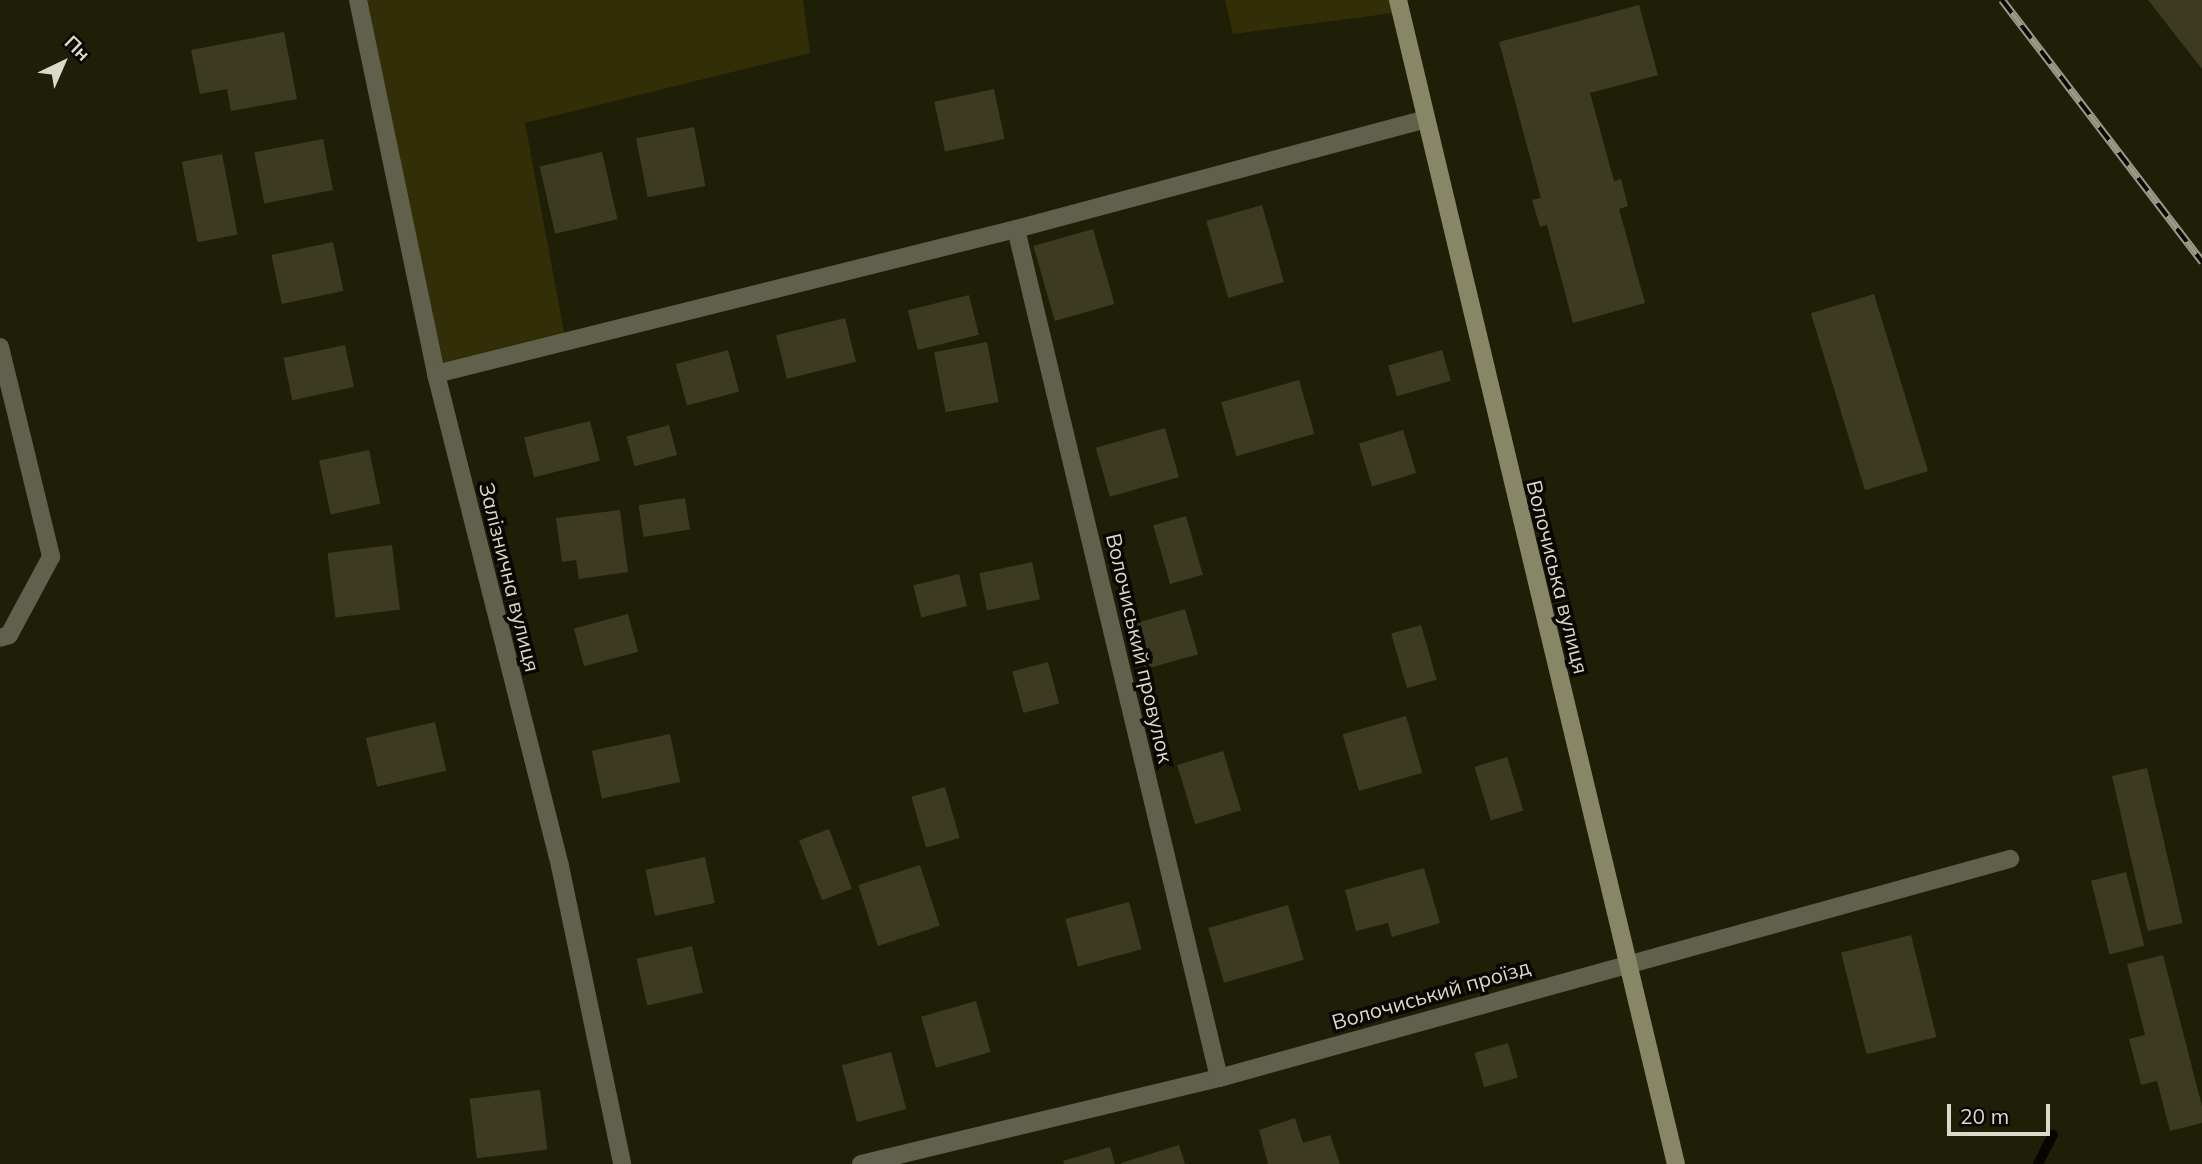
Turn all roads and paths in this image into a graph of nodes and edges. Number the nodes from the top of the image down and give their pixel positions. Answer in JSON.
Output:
{"nodes":[{"id":1,"x":358,"y":0,"type":"edge"},
{"id":2,"x":1398,"y":0,"type":"edge"},
{"id":3,"x":1423,"y":120,"type":"junction"},
{"id":4,"x":1016,"y":229,"type":"junction"},
{"id":5,"x":0,"y":347,"type":"edge"},
{"id":6,"x":436,"y":374,"type":"junction"},
{"id":7,"x":0,"y":638,"type":"edge"},
{"id":8,"x":2010,"y":859,"type":"dead end"},
{"id":9,"x":1627,"y":962,"type":"junction"},
{"id":10,"x":1219,"y":1078,"type":"junction"},
{"id":11,"x":622,"y":1164,"type":"edge"},
{"id":12,"x":861,"y":1164,"type":"edge"},
{"id":13,"x":1676,"y":1164,"type":"edge"}],
"edges":[{"from":1,"to":6,"type":"street","name":"Залізнична вулиця"},
{"from":2,"to":3,"type":"main road","name":"Волочиська вулиця"},
{"from":3,"to":4,"type":"street"},
{"from":3,"to":9,"type":"main road","name":"Волочиська вулиця"},
{"from":4,"to":6,"type":"street"},
{"from":4,"to":10,"type":"street","name":"Волочиський провулок"},
{"from":5,"to":7,"type":"street"},
{"from":6,"to":11,"type":"street","name":"Залізнична вулиця"},
{"from":8,"to":9,"type":"street","name":"Волочиський проїзд"},
{"from":9,"to":10,"type":"street","name":"Волочиський проїзд"},
{"from":9,"to":13,"type":"main road","name":"Волочиська вулиця"},
{"from":10,"to":12,"type":"street","name":"Волочиський проїзд"}]}
